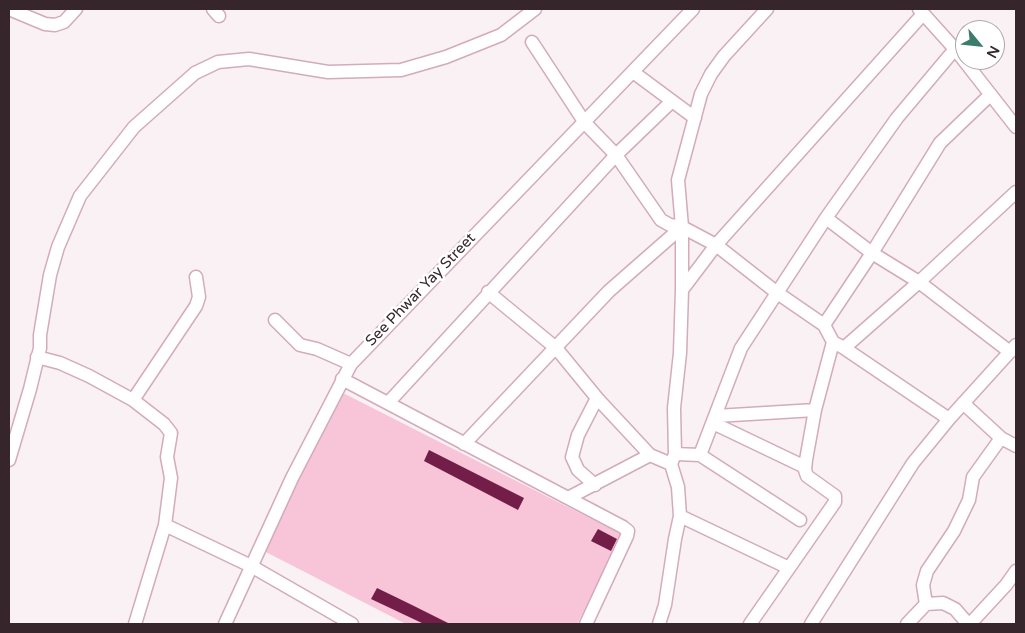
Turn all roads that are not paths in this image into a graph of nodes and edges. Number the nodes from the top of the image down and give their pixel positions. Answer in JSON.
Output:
{"nodes":[{"id":1,"x":9,"y":9,"type":"edge"},
{"id":2,"x":76,"y":9,"type":"edge"},
{"id":3,"x":535,"y":9,"type":"edge"},
{"id":4,"x":693,"y":9,"type":"edge"},
{"id":5,"x":767,"y":9,"type":"edge"},
{"id":6,"x":921,"y":11,"type":"edge"},
{"id":7,"x":532,"y":42,"type":"dead end"},
{"id":8,"x":955,"y":49,"type":"joint"},
{"id":9,"x":971,"y":70,"type":"edge"},
{"id":10,"x":633,"y":72,"type":"junction"},
{"id":11,"x":990,"y":95,"type":"junction"},
{"id":12,"x":671,"y":102,"type":"junction"},
{"id":13,"x":695,"y":118,"type":"junction"},
{"id":14,"x":585,"y":122,"type":"junction"},
{"id":15,"x":1016,"y":127,"type":"edge"},
{"id":16,"x":616,"y":155,"type":"junction"},
{"id":17,"x":1016,"y":192,"type":"edge"},
{"id":18,"x":826,"y":218,"type":"junction"},
{"id":19,"x":682,"y":227,"type":"junction"},
{"id":20,"x":716,"y":245,"type":"junction"},
{"id":21,"x":872,"y":253,"type":"junction"},
{"id":22,"x":196,"y":277,"type":"dead end"},
{"id":23,"x":919,"y":282,"type":"junction"},
{"id":24,"x":682,"y":290,"type":"junction"},
{"id":25,"x":488,"y":292,"type":"junction"},
{"id":26,"x":776,"y":292,"type":"junction"},
{"id":27,"x":275,"y":320,"type":"dead end"},
{"id":28,"x":824,"y":325,"type":"junction"},
{"id":29,"x":838,"y":345,"type":"junction"},
{"id":30,"x":556,"y":348,"type":"junction"},
{"id":31,"x":1013,"y":349,"type":"edge"},
{"id":32,"x":37,"y":357,"type":"junction"},
{"id":33,"x":351,"y":364,"type":"junction"},
{"id":34,"x":342,"y":380,"type":"junction"},
{"id":35,"x":597,"y":398,"type":"junction"},
{"id":36,"x":133,"y":400,"type":"junction"},
{"id":37,"x":388,"y":403,"type":"junction"},
{"id":38,"x":963,"y":403,"type":"junction"},
{"id":39,"x":815,"y":410,"type":"junction"},
{"id":40,"x":949,"y":419,"type":"junction"},
{"id":41,"x":714,"y":420,"type":"junction"},
{"id":42,"x":1001,"y":438,"type":"junction"},
{"id":43,"x":464,"y":444,"type":"junction"},
{"id":44,"x":1016,"y":446,"type":"edge"},
{"id":45,"x":650,"y":455,"type":"junction"},
{"id":46,"x":700,"y":455,"type":"junction"},
{"id":47,"x":674,"y":459,"type":"junction"},
{"id":48,"x":9,"y":460,"type":"edge"},
{"id":49,"x":806,"y":467,"type":"junction"},
{"id":50,"x":595,"y":485,"type":"junction"},
{"id":51,"x":568,"y":498,"type":"junction"},
{"id":52,"x":680,"y":516,"type":"junction"},
{"id":53,"x":800,"y":520,"type":"dead end"},
{"id":54,"x":165,"y":525,"type":"junction"},
{"id":55,"x":251,"y":566,"type":"junction"},
{"id":56,"x":789,"y":568,"type":"junction"},
{"id":57,"x":1016,"y":570,"type":"edge"},
{"id":58,"x":926,"y":604,"type":"junction"},
{"id":59,"x":135,"y":624,"type":"edge"},
{"id":60,"x":225,"y":624,"type":"edge"},
{"id":61,"x":352,"y":624,"type":"edge"},
{"id":62,"x":586,"y":624,"type":"edge"},
{"id":63,"x":659,"y":624,"type":"edge"},
{"id":64,"x":750,"y":624,"type":"edge"},
{"id":65,"x":811,"y":624,"type":"edge"},
{"id":66,"x":907,"y":624,"type":"edge"},
{"id":67,"x":969,"y":624,"type":"edge"}],
"edges":[{"from":1,"to":2,"type":"street"},
{"from":3,"to":32,"type":"street"},
{"from":4,"to":10,"type":"street","name":"See Phwar Yay Street"},
{"from":5,"to":13,"type":"street"},
{"from":6,"to":8,"type":"street"},
{"from":6,"to":20,"type":"street"},
{"from":7,"to":14,"type":"street"},
{"from":8,"to":18,"type":"street"},
{"from":9,"to":11,"type":"street"},
{"from":10,"to":12,"type":"street"},
{"from":10,"to":14,"type":"street","name":"See Phwar Yay Street"},
{"from":11,"to":15,"type":"street"},
{"from":11,"to":21,"type":"street"},
{"from":12,"to":13,"type":"street"},
{"from":12,"to":16,"type":"street"},
{"from":13,"to":19,"type":"street"},
{"from":14,"to":16,"type":"street"},
{"from":14,"to":33,"type":"street","name":"See Phwar Yay Street"},
{"from":16,"to":19,"type":"street"},
{"from":16,"to":25,"type":"street"},
{"from":17,"to":23,"type":"street"},
{"from":18,"to":21,"type":"street"},
{"from":18,"to":26,"type":"street"},
{"from":19,"to":20,"type":"street"},
{"from":19,"to":24,"type":"street"},
{"from":19,"to":30,"type":"street"},
{"from":20,"to":24,"type":"street"},
{"from":20,"to":26,"type":"street"},
{"from":21,"to":23,"type":"street"},
{"from":21,"to":28,"type":"street"},
{"from":22,"to":36,"type":"street"},
{"from":23,"to":29,"type":"street"},
{"from":23,"to":31,"type":"street"},
{"from":24,"to":47,"type":"street"},
{"from":25,"to":30,"type":"street"},
{"from":25,"to":37,"type":"street"},
{"from":26,"to":28,"type":"street"},
{"from":26,"to":41,"type":"street"},
{"from":27,"to":33,"type":"street"},
{"from":28,"to":29,"type":"street"},
{"from":29,"to":39,"type":"street"},
{"from":29,"to":40,"type":"street"},
{"from":30,"to":35,"type":"street"},
{"from":30,"to":43,"type":"street"},
{"from":31,"to":38,"type":"street"},
{"from":32,"to":36,"type":"street"},
{"from":32,"to":48,"type":"street"},
{"from":33,"to":34,"type":"street","name":"See Phwar Yay Street"},
{"from":34,"to":37,"type":"street"},
{"from":34,"to":55,"type":"street","name":"See Phwar Yay Street"},
{"from":35,"to":45,"type":"street"},
{"from":35,"to":50,"type":"street"},
{"from":36,"to":54,"type":"street"},
{"from":37,"to":43,"type":"street"},
{"from":38,"to":40,"type":"street"},
{"from":38,"to":42,"type":"street"},
{"from":39,"to":41,"type":"street"},
{"from":39,"to":49,"type":"street"},
{"from":40,"to":65,"type":"street"},
{"from":41,"to":46,"type":"street"},
{"from":41,"to":49,"type":"street"},
{"from":42,"to":44,"type":"street"},
{"from":42,"to":58,"type":"street"},
{"from":43,"to":51,"type":"street"},
{"from":45,"to":47,"type":"street"},
{"from":45,"to":50,"type":"street"},
{"from":46,"to":47,"type":"street"},
{"from":46,"to":53,"type":"street"},
{"from":47,"to":52,"type":"street"},
{"from":49,"to":56,"type":"street"},
{"from":50,"to":51,"type":"street"},
{"from":51,"to":62,"type":"street"},
{"from":52,"to":56,"type":"street"},
{"from":52,"to":63,"type":"street"},
{"from":54,"to":55,"type":"street"},
{"from":54,"to":59,"type":"street"},
{"from":55,"to":60,"type":"street","name":"See Phwar Yay Street"},
{"from":55,"to":61,"type":"street"},
{"from":56,"to":64,"type":"street"},
{"from":57,"to":67,"type":"street"},
{"from":58,"to":66,"type":"street"},
{"from":58,"to":67,"type":"street"}]}
